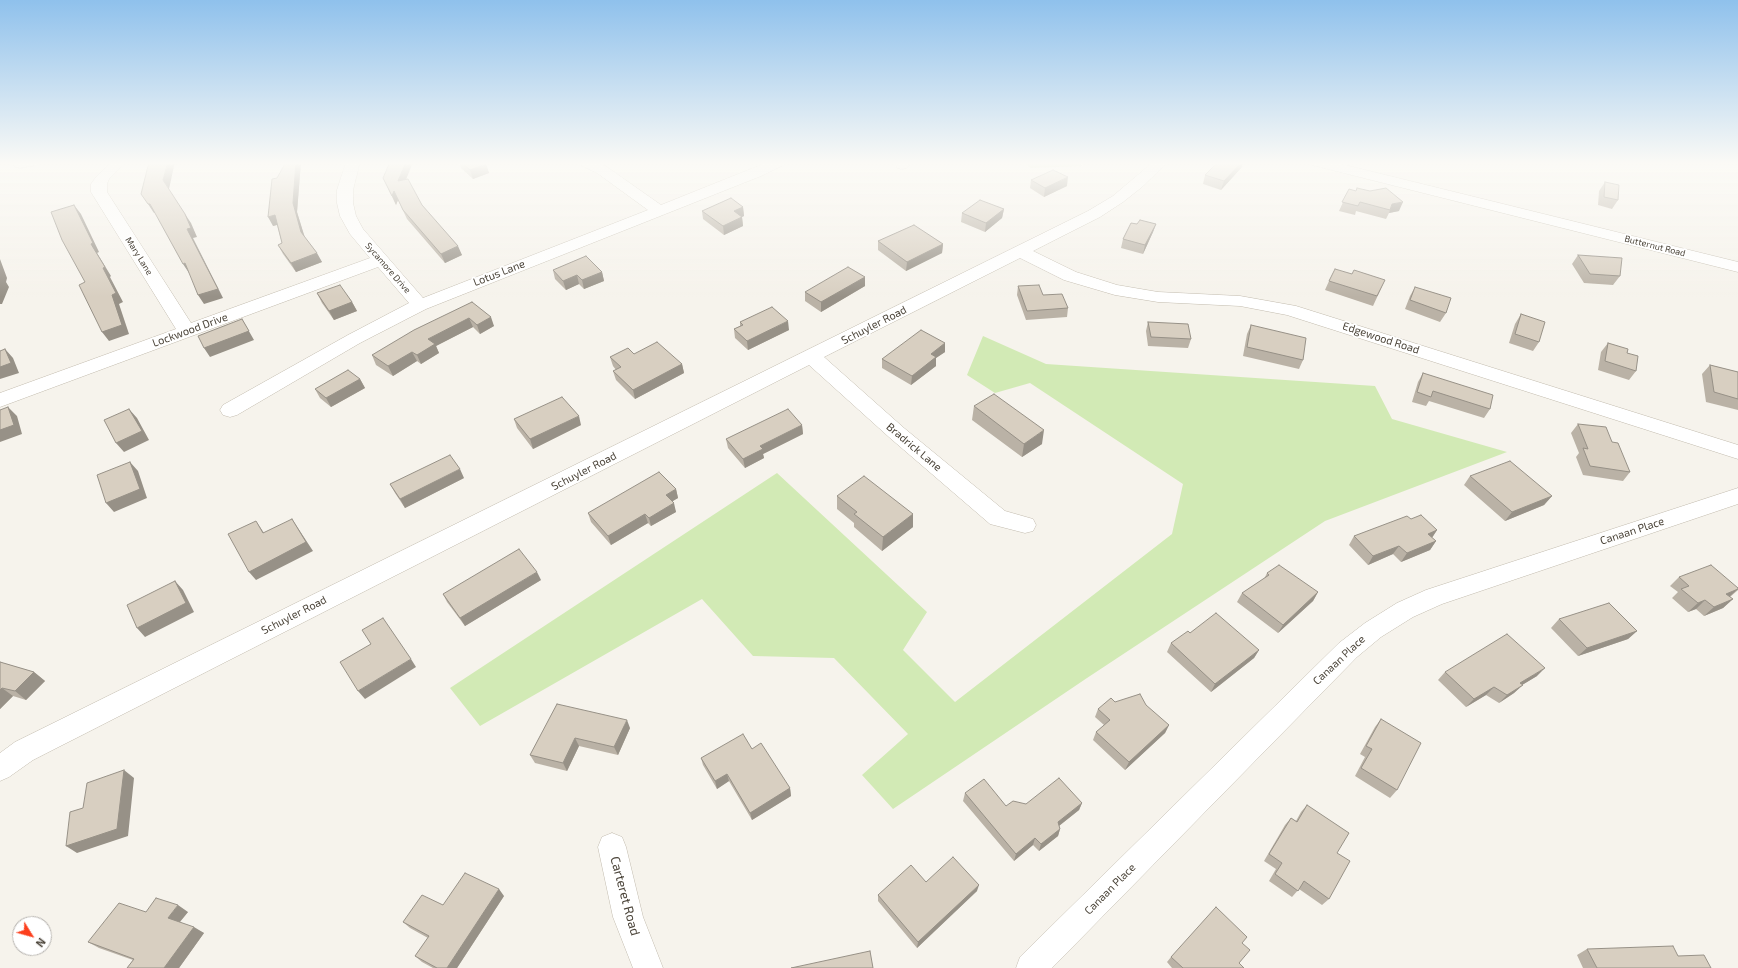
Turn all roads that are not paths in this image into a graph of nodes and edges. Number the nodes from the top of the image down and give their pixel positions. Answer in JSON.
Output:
{"nodes":[{"id":1,"x":109,"y":207,"type":"edge"},
{"id":2,"x":347,"y":207,"type":"edge"},
{"id":3,"x":654,"y":207,"type":"edge"},
{"id":4,"x":669,"y":207,"type":"edge"},
{"id":5,"x":1105,"y":207,"type":"edge"},
{"id":6,"x":1498,"y":207,"type":"edge"},
{"id":7,"x":659,"y":211,"type":"junction"},
{"id":8,"x":1020,"y":251,"type":"junction"},
{"id":9,"x":380,"y":260,"type":"junction"},
{"id":10,"x":1738,"y":267,"type":"edge"},
{"id":11,"x":420,"y":305,"type":"junction"},
{"id":12,"x":187,"y":331,"type":"junction"},
{"id":13,"x":811,"y":356,"type":"junction"},
{"id":14,"x":0,"y":400,"type":"edge"},
{"id":15,"x":230,"y":410,"type":"dead end"},
{"id":16,"x":1738,"y":452,"type":"edge"},
{"id":17,"x":1738,"y":496,"type":"edge"},
{"id":18,"x":1025,"y":526,"type":"dead end"},
{"id":19,"x":0,"y":768,"type":"edge"},
{"id":20,"x":612,"y":846,"type":"dead end"},
{"id":21,"x":648,"y":968,"type":"edge"},
{"id":22,"x":1032,"y":968,"type":"edge"}],
"edges":[{"from":1,"to":12,"type":"street","name":"Mary Lane"},
{"from":2,"to":9,"type":"street","name":"Sycamore Drive"},
{"from":3,"to":7,"type":"street"},
{"from":4,"to":7,"type":"street","name":"Lotus Lane"},
{"from":5,"to":8,"type":"street","name":"Schuyler Road"},
{"from":6,"to":10,"type":"street","name":"Butternut Road"},
{"from":7,"to":11,"type":"street","name":"Lotus Lane"},
{"from":8,"to":13,"type":"street","name":"Schuyler Road"},
{"from":8,"to":16,"type":"street","name":"Edgewood Road"},
{"from":9,"to":11,"type":"street","name":"Sycamore Drive"},
{"from":9,"to":12,"type":"street","name":"Lockwood Drive"},
{"from":11,"to":15,"type":"street","name":"Lotus Lane"},
{"from":12,"to":14,"type":"street","name":"Lockwood Drive"},
{"from":13,"to":18,"type":"street","name":"Bradrick Lane"},
{"from":13,"to":19,"type":"street","name":"Schuyler Road"},
{"from":17,"to":22,"type":"street","name":"Canaan Place"},
{"from":20,"to":21,"type":"street","name":"Carteret Road"}]}
